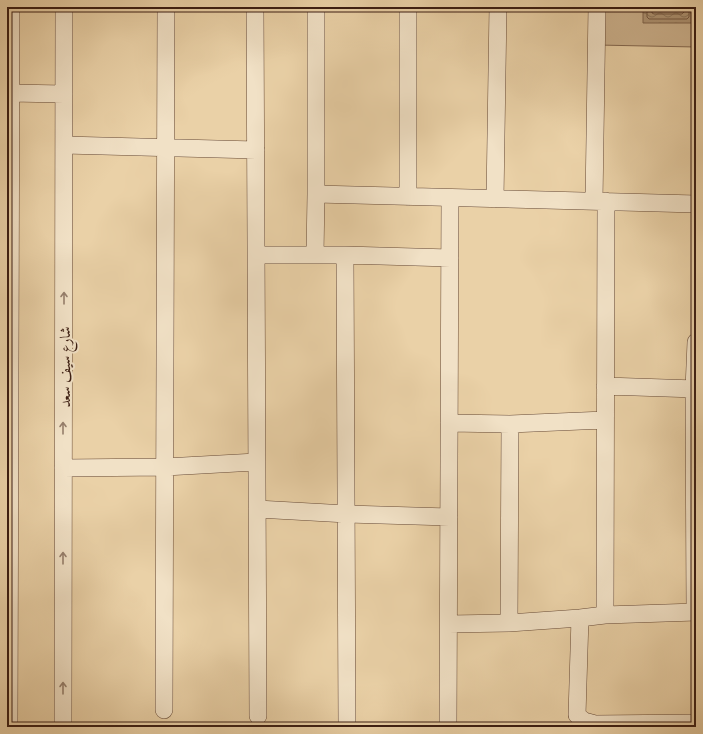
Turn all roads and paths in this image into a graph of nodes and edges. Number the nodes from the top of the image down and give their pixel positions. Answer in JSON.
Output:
{"nodes":[{"id":1,"x":11,"y":7,"type":"edge"},
{"id":2,"x":64,"y":7,"type":"edge"},
{"id":3,"x":166,"y":7,"type":"edge"},
{"id":4,"x":255,"y":7,"type":"edge"},
{"id":5,"x":316,"y":7,"type":"edge"},
{"id":6,"x":408,"y":7,"type":"edge"},
{"id":7,"x":498,"y":7,"type":"edge"},
{"id":8,"x":597,"y":7,"type":"edge"},
{"id":9,"x":10,"y":93,"type":"junction"},
{"id":10,"x":64,"y":94,"type":"junction"},
{"id":11,"x":64,"y":145,"type":"junction"},
{"id":12,"x":165,"y":148,"type":"junction"},
{"id":13,"x":256,"y":150,"type":"junction"},
{"id":14,"x":316,"y":194,"type":"junction"},
{"id":15,"x":408,"y":197,"type":"junction"},
{"id":16,"x":450,"y":198,"type":"junction"},
{"id":17,"x":495,"y":199,"type":"junction"},
{"id":18,"x":600,"y":201,"type":"junction"},
{"id":19,"x":9,"y":203,"type":"edge"},
{"id":20,"x":696,"y":204,"type":"edge"},
{"id":21,"x":256,"y":255,"type":"junction"},
{"id":22,"x":315,"y":255,"type":"junction"},
{"id":23,"x":346,"y":255,"type":"junction"},
{"id":24,"x":450,"y":258,"type":"junction"},
{"id":25,"x":696,"y":342,"type":"edge"},
{"id":26,"x":8,"y":384,"type":"edge"},
{"id":27,"x":605,"y":386,"type":"junction"},
{"id":28,"x":695,"y":389,"type":"edge"},
{"id":29,"x":605,"y":420,"type":"junction"},
{"id":30,"x":449,"y":423,"type":"junction"},
{"id":31,"x":510,"y":424,"type":"junction"},
{"id":32,"x":257,"y":462,"type":"junction"},
{"id":33,"x":164,"y":467,"type":"junction"},
{"id":34,"x":63,"y":468,"type":"junction"},
{"id":35,"x":257,"y":509,"type":"junction"},
{"id":36,"x":347,"y":514,"type":"junction"},
{"id":37,"x":449,"y":517,"type":"junction"},
{"id":38,"x":695,"y":612,"type":"edge"},
{"id":39,"x":605,"y":615,"type":"junction"},
{"id":40,"x":580,"y":618,"type":"junction"},
{"id":41,"x":509,"y":623,"type":"junction"},
{"id":42,"x":449,"y":624,"type":"junction"},
{"id":43,"x":164,"y":710,"type":"dead end"},
{"id":44,"x":258,"y":716,"type":"dead end"},
{"id":45,"x":696,"y":723,"type":"edge"},
{"id":46,"x":658,"y":725,"type":"edge"},
{"id":47,"x":347,"y":726,"type":"dead end"},
{"id":48,"x":9,"y":727,"type":"edge"},
{"id":49,"x":63,"y":727,"type":"edge"},
{"id":50,"x":448,"y":727,"type":"edge"}],
"edges":[{"from":1,"to":9,"type":"street"},
{"from":2,"to":10,"type":"street","name":"شارع سيف سعد"},
{"from":3,"to":12,"type":"street"},
{"from":4,"to":13,"type":"street"},
{"from":5,"to":14,"type":"street"},
{"from":6,"to":15,"type":"street"},
{"from":7,"to":17,"type":"street"},
{"from":8,"to":18,"type":"street"},
{"from":9,"to":10,"type":"street"},
{"from":9,"to":19,"type":"street"},
{"from":10,"to":11,"type":"street","name":"شارع سيف سعد"},
{"from":11,"to":12,"type":"street"},
{"from":34,"to":11,"type":"street","name":"شارع سيف سعد","one_way":true},
{"from":12,"to":13,"type":"street"},
{"from":12,"to":33,"type":"street"},
{"from":13,"to":21,"type":"street"},
{"from":14,"to":15,"type":"street"},
{"from":14,"to":22,"type":"street"},
{"from":15,"to":16,"type":"street"},
{"from":16,"to":17,"type":"street"},
{"from":16,"to":24,"type":"street"},
{"from":17,"to":18,"type":"street"},
{"from":18,"to":20,"type":"street"},
{"from":18,"to":27,"type":"street"},
{"from":19,"to":26,"type":"street"},
{"from":21,"to":22,"type":"street"},
{"from":21,"to":32,"type":"street"},
{"from":22,"to":23,"type":"street"},
{"from":23,"to":24,"type":"street"},
{"from":23,"to":36,"type":"street"},
{"from":24,"to":30,"type":"street"},
{"from":25,"to":28,"type":"street"},
{"from":26,"to":48,"type":"street"},
{"from":27,"to":28,"type":"street"},
{"from":27,"to":29,"type":"street"},
{"from":28,"to":38,"type":"street"},
{"from":29,"to":31,"type":"street"},
{"from":29,"to":39,"type":"street"},
{"from":30,"to":31,"type":"street"},
{"from":30,"to":37,"type":"street"},
{"from":31,"to":41,"type":"street"},
{"from":32,"to":33,"type":"street"},
{"from":32,"to":35,"type":"street"},
{"from":33,"to":34,"type":"street"},
{"from":33,"to":43,"type":"street"},
{"from":49,"to":34,"type":"street","name":"شارع سيف سعد","one_way":true},
{"from":35,"to":36,"type":"street"},
{"from":35,"to":44,"type":"street"},
{"from":36,"to":37,"type":"street"},
{"from":36,"to":47,"type":"street"},
{"from":37,"to":42,"type":"street"},
{"from":38,"to":39,"type":"street"},
{"from":39,"to":40,"type":"street"},
{"from":40,"to":41,"type":"street"},
{"from":40,"to":46,"type":"street"},
{"from":41,"to":42,"type":"street"},
{"from":42,"to":50,"type":"street"},
{"from":45,"to":46,"type":"street"}]}
